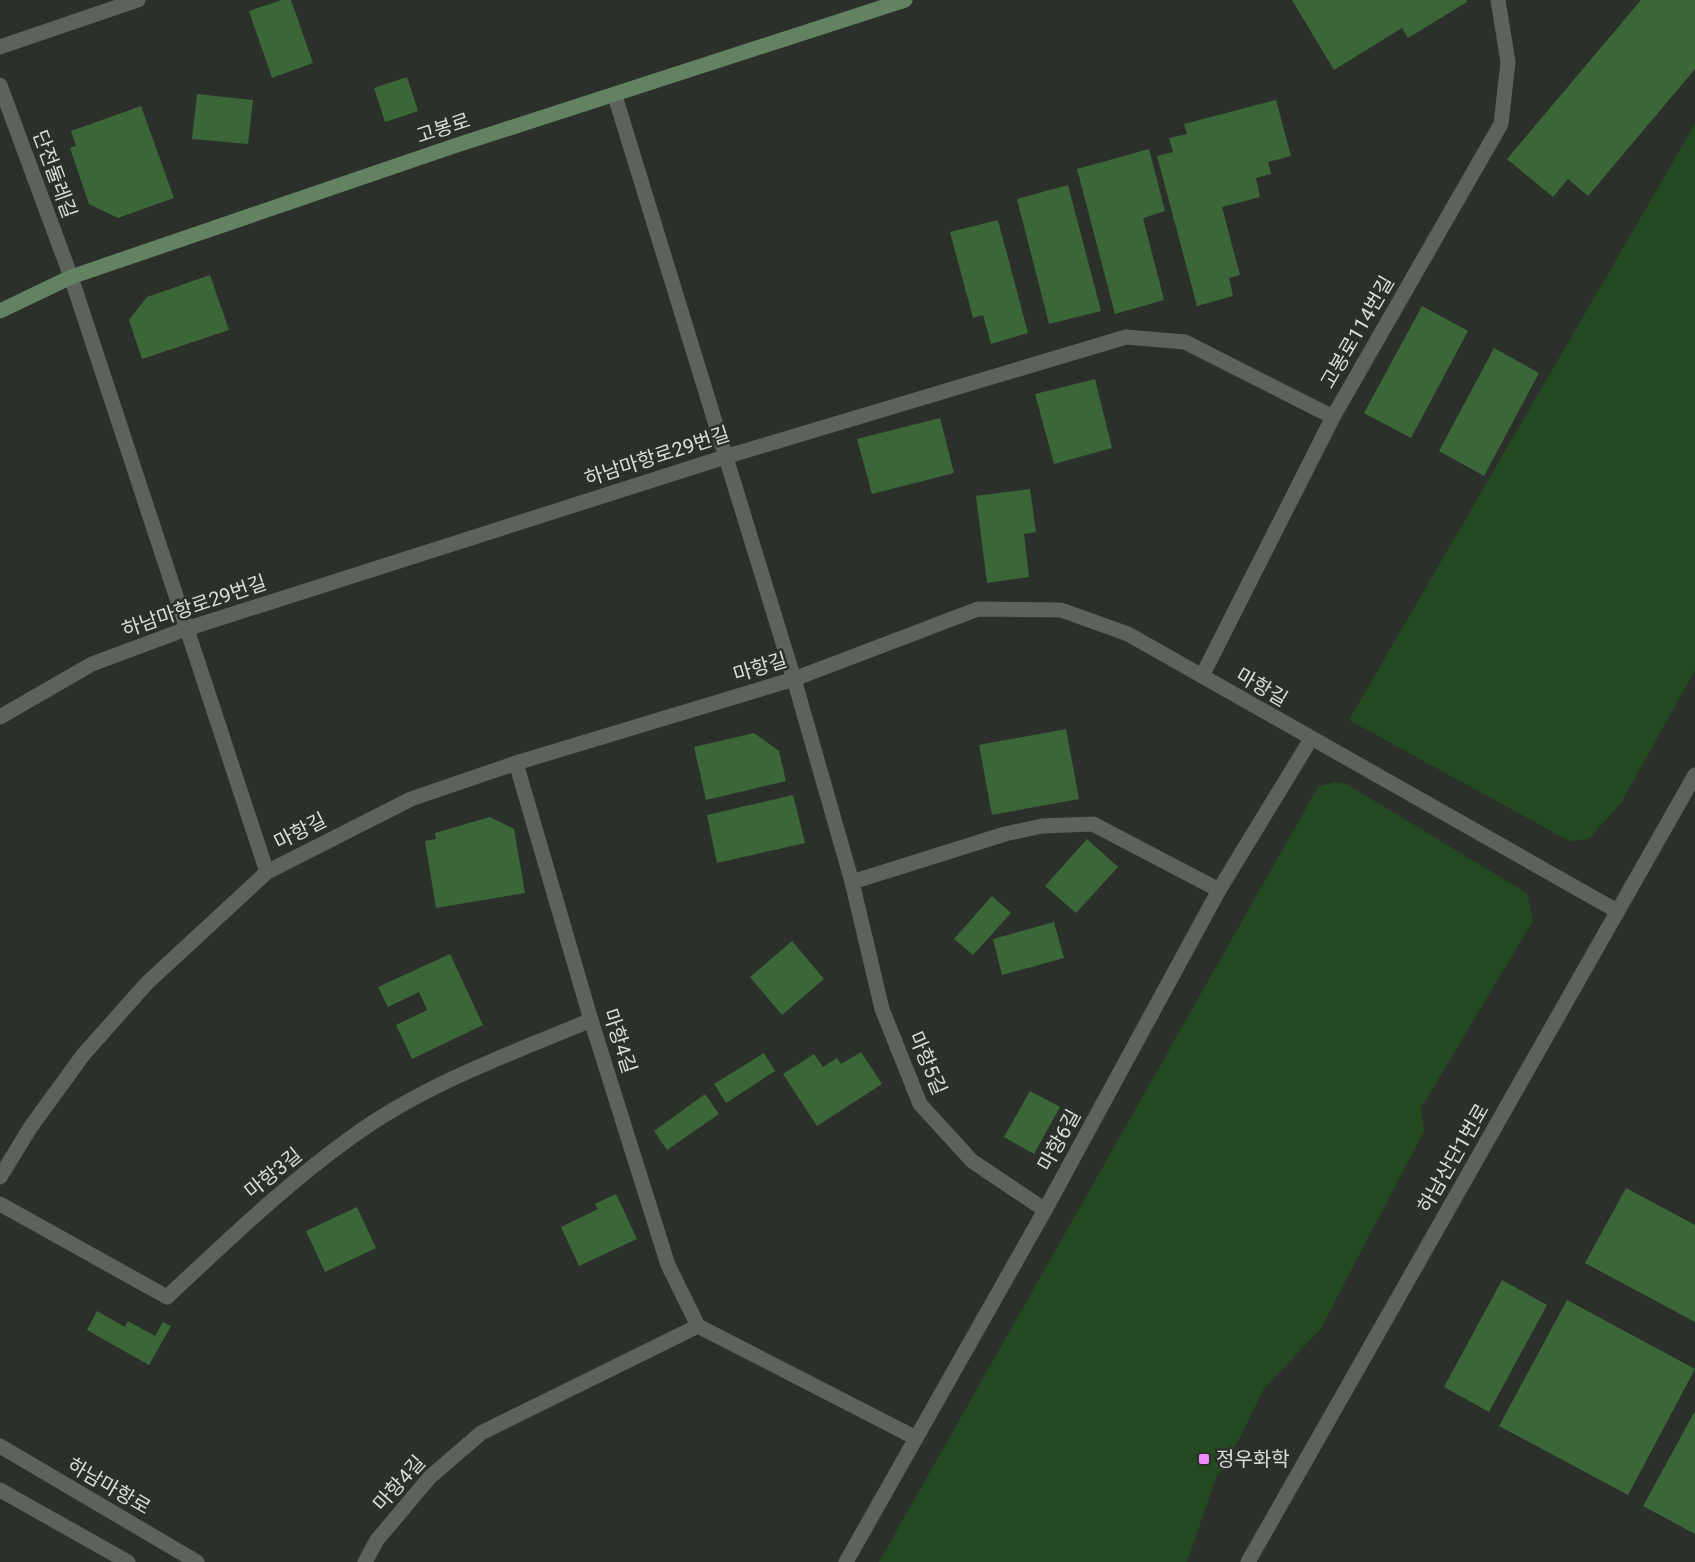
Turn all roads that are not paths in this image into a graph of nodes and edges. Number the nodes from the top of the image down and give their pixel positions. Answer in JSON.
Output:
{"nodes":[{"id":1,"x":138,"y":0,"type":"edge"},
{"id":2,"x":905,"y":0,"type":"edge"},
{"id":3,"x":1498,"y":0,"type":"edge"},
{"id":4,"x":0,"y":47,"type":"edge"},
{"id":5,"x":0,"y":85,"type":"edge"},
{"id":6,"x":615,"y":96,"type":"junction"},
{"id":7,"x":71,"y":277,"type":"junction"},
{"id":8,"x":0,"y":311,"type":"edge"},
{"id":9,"x":1333,"y":417,"type":"junction"},
{"id":10,"x":728,"y":456,"type":"junction"},
{"id":11,"x":186,"y":629,"type":"junction"},
{"id":12,"x":1202,"y":676,"type":"junction"},
{"id":13,"x":794,"y":679,"type":"junction"},
{"id":14,"x":0,"y":717,"type":"edge"},
{"id":15,"x":1311,"y":739,"type":"junction"},
{"id":16,"x":516,"y":763,"type":"junction"},
{"id":17,"x":1695,"y":774,"type":"edge"},
{"id":18,"x":267,"y":872,"type":"junction"},
{"id":19,"x":852,"y":882,"type":"junction"},
{"id":20,"x":1219,"y":890,"type":"junction"},
{"id":21,"x":1617,"y":911,"type":"junction"},
{"id":22,"x":591,"y":1020,"type":"junction"},
{"id":23,"x":0,"y":1178,"type":"edge"},
{"id":24,"x":0,"y":1204,"type":"edge"},
{"id":25,"x":1045,"y":1210,"type":"junction"},
{"id":26,"x":698,"y":1326,"type":"junction"},
{"id":27,"x":916,"y":1438,"type":"junction"},
{"id":28,"x":0,"y":1446,"type":"edge"},
{"id":29,"x":0,"y":1490,"type":"edge"},
{"id":30,"x":128,"y":1562,"type":"edge"},
{"id":31,"x":197,"y":1562,"type":"edge"},
{"id":32,"x":365,"y":1562,"type":"edge"},
{"id":33,"x":846,"y":1562,"type":"edge"},
{"id":34,"x":1248,"y":1562,"type":"edge"}],
"edges":[{"from":1,"to":4,"type":"street"},
{"from":2,"to":6,"type":"main road","name":"고봉로"},
{"from":3,"to":9,"type":"street","name":"고봉로114번길"},
{"from":5,"to":7,"type":"street","name":"단전둘레길"},
{"from":6,"to":7,"type":"main road","name":"고봉로"},
{"from":6,"to":10,"type":"street","name":"마항5길"},
{"from":7,"to":8,"type":"main road","name":"고봉로"},
{"from":7,"to":11,"type":"street","name":"단전둘레길"},
{"from":9,"to":10,"type":"street","name":"하남마항로29번길"},
{"from":9,"to":12,"type":"street","name":"고봉로114번길"},
{"from":10,"to":11,"type":"street","name":"하남마항로29번길"},
{"from":10,"to":13,"type":"street","name":"마항5길"},
{"from":11,"to":14,"type":"street","name":"하남마항로29번길"},
{"from":11,"to":18,"type":"street","name":"단전둘레길"},
{"from":12,"to":13,"type":"street","name":"마항길"},
{"from":12,"to":15,"type":"street","name":"마항길"},
{"from":13,"to":16,"type":"street","name":"마항길"},
{"from":13,"to":19,"type":"street","name":"마항5길"},
{"from":15,"to":20,"type":"street","name":"마항6길"},
{"from":15,"to":21,"type":"street","name":"마항길"},
{"from":16,"to":18,"type":"street","name":"마항길"},
{"from":16,"to":22,"type":"street","name":"마항4길"},
{"from":17,"to":21,"type":"street","name":"하남산단1번로"},
{"from":18,"to":23,"type":"street","name":"마항길"},
{"from":19,"to":20,"type":"street"},
{"from":19,"to":25,"type":"street","name":"마항5길"},
{"from":20,"to":25,"type":"street","name":"마항6길"},
{"from":21,"to":34,"type":"street","name":"하남산단1번로"},
{"from":22,"to":24,"type":"street","name":"마항3길"},
{"from":22,"to":26,"type":"street","name":"마항4길"},
{"from":25,"to":27,"type":"street","name":"마항6길"},
{"from":26,"to":27,"type":"street"},
{"from":26,"to":32,"type":"street","name":"마항4길"},
{"from":27,"to":33,"type":"street","name":"마항6길"},
{"from":28,"to":31,"type":"street","name":"하남마항로"},
{"from":29,"to":30,"type":"street"}]}
